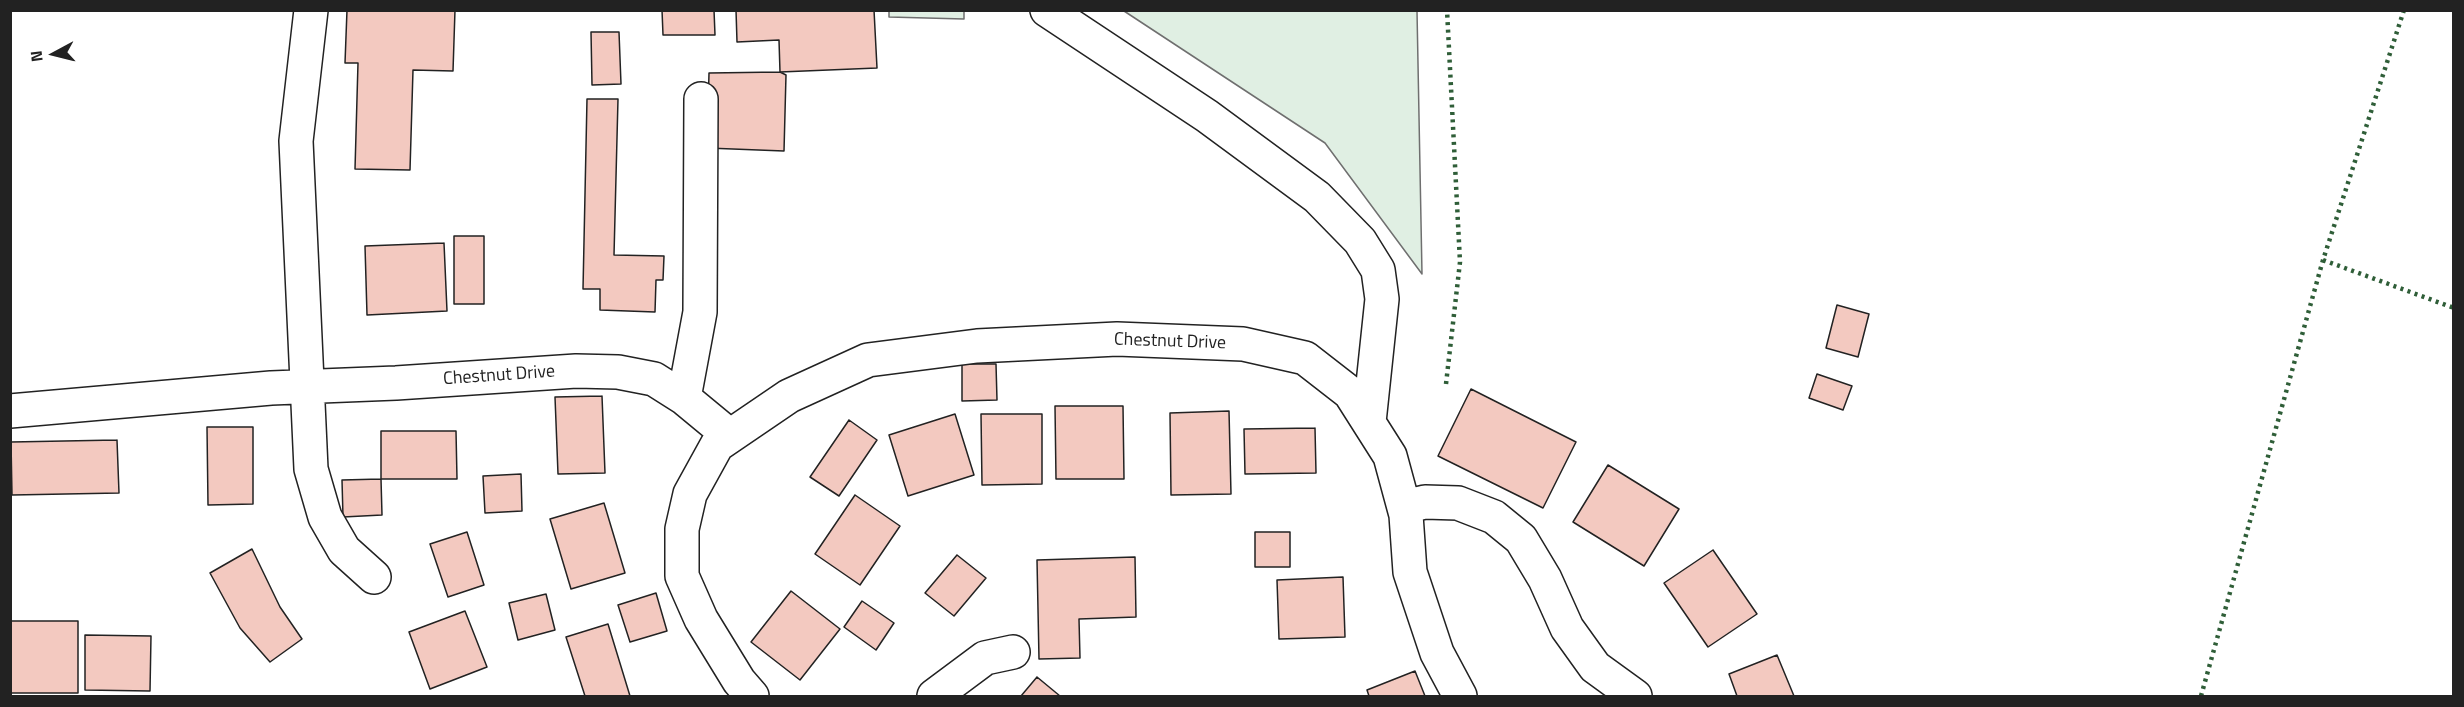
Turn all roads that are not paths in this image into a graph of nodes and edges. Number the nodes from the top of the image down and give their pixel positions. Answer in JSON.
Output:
{"nodes":[{"id":1,"x":311,"y":10,"type":"edge"},
{"id":2,"x":1047,"y":10,"type":"edge"},
{"id":3,"x":701,"y":99,"type":"dead end"},
{"id":4,"x":308,"y":387,"type":"junction"},
{"id":5,"x":684,"y":398,"type":"junction"},
{"id":6,"x":10,"y":411,"type":"edge"},
{"id":7,"x":1369,"y":422,"type":"junction"},
{"id":8,"x":730,"y":436,"type":"junction"},
{"id":9,"x":1404,"y":507,"type":"junction"},
{"id":10,"x":374,"y":577,"type":"dead end"},
{"id":11,"x":1013,"y":652,"type":"dead end"},
{"id":12,"x":752,"y":696,"type":"edge"},
{"id":13,"x":934,"y":696,"type":"edge"},
{"id":14,"x":1460,"y":696,"type":"edge"},
{"id":15,"x":1635,"y":696,"type":"edge"}],
"edges":[{"from":1,"to":4,"type":"street"},
{"from":2,"to":7,"type":"street"},
{"from":3,"to":5,"type":"street"},
{"from":4,"to":5,"type":"street","name":"Chestnut Drive"},
{"from":4,"to":6,"type":"street","name":"Chestnut Drive"},
{"from":4,"to":10,"type":"street"},
{"from":5,"to":8,"type":"street","name":"Chestnut Drive"},
{"from":7,"to":8,"type":"street","name":"Chestnut Drive"},
{"from":7,"to":9,"type":"street","name":"Chestnut Drive"},
{"from":8,"to":12,"type":"street"},
{"from":9,"to":14,"type":"street","name":"Chestnut Drive"},
{"from":9,"to":15,"type":"street"},
{"from":11,"to":13,"type":"street"}]}
